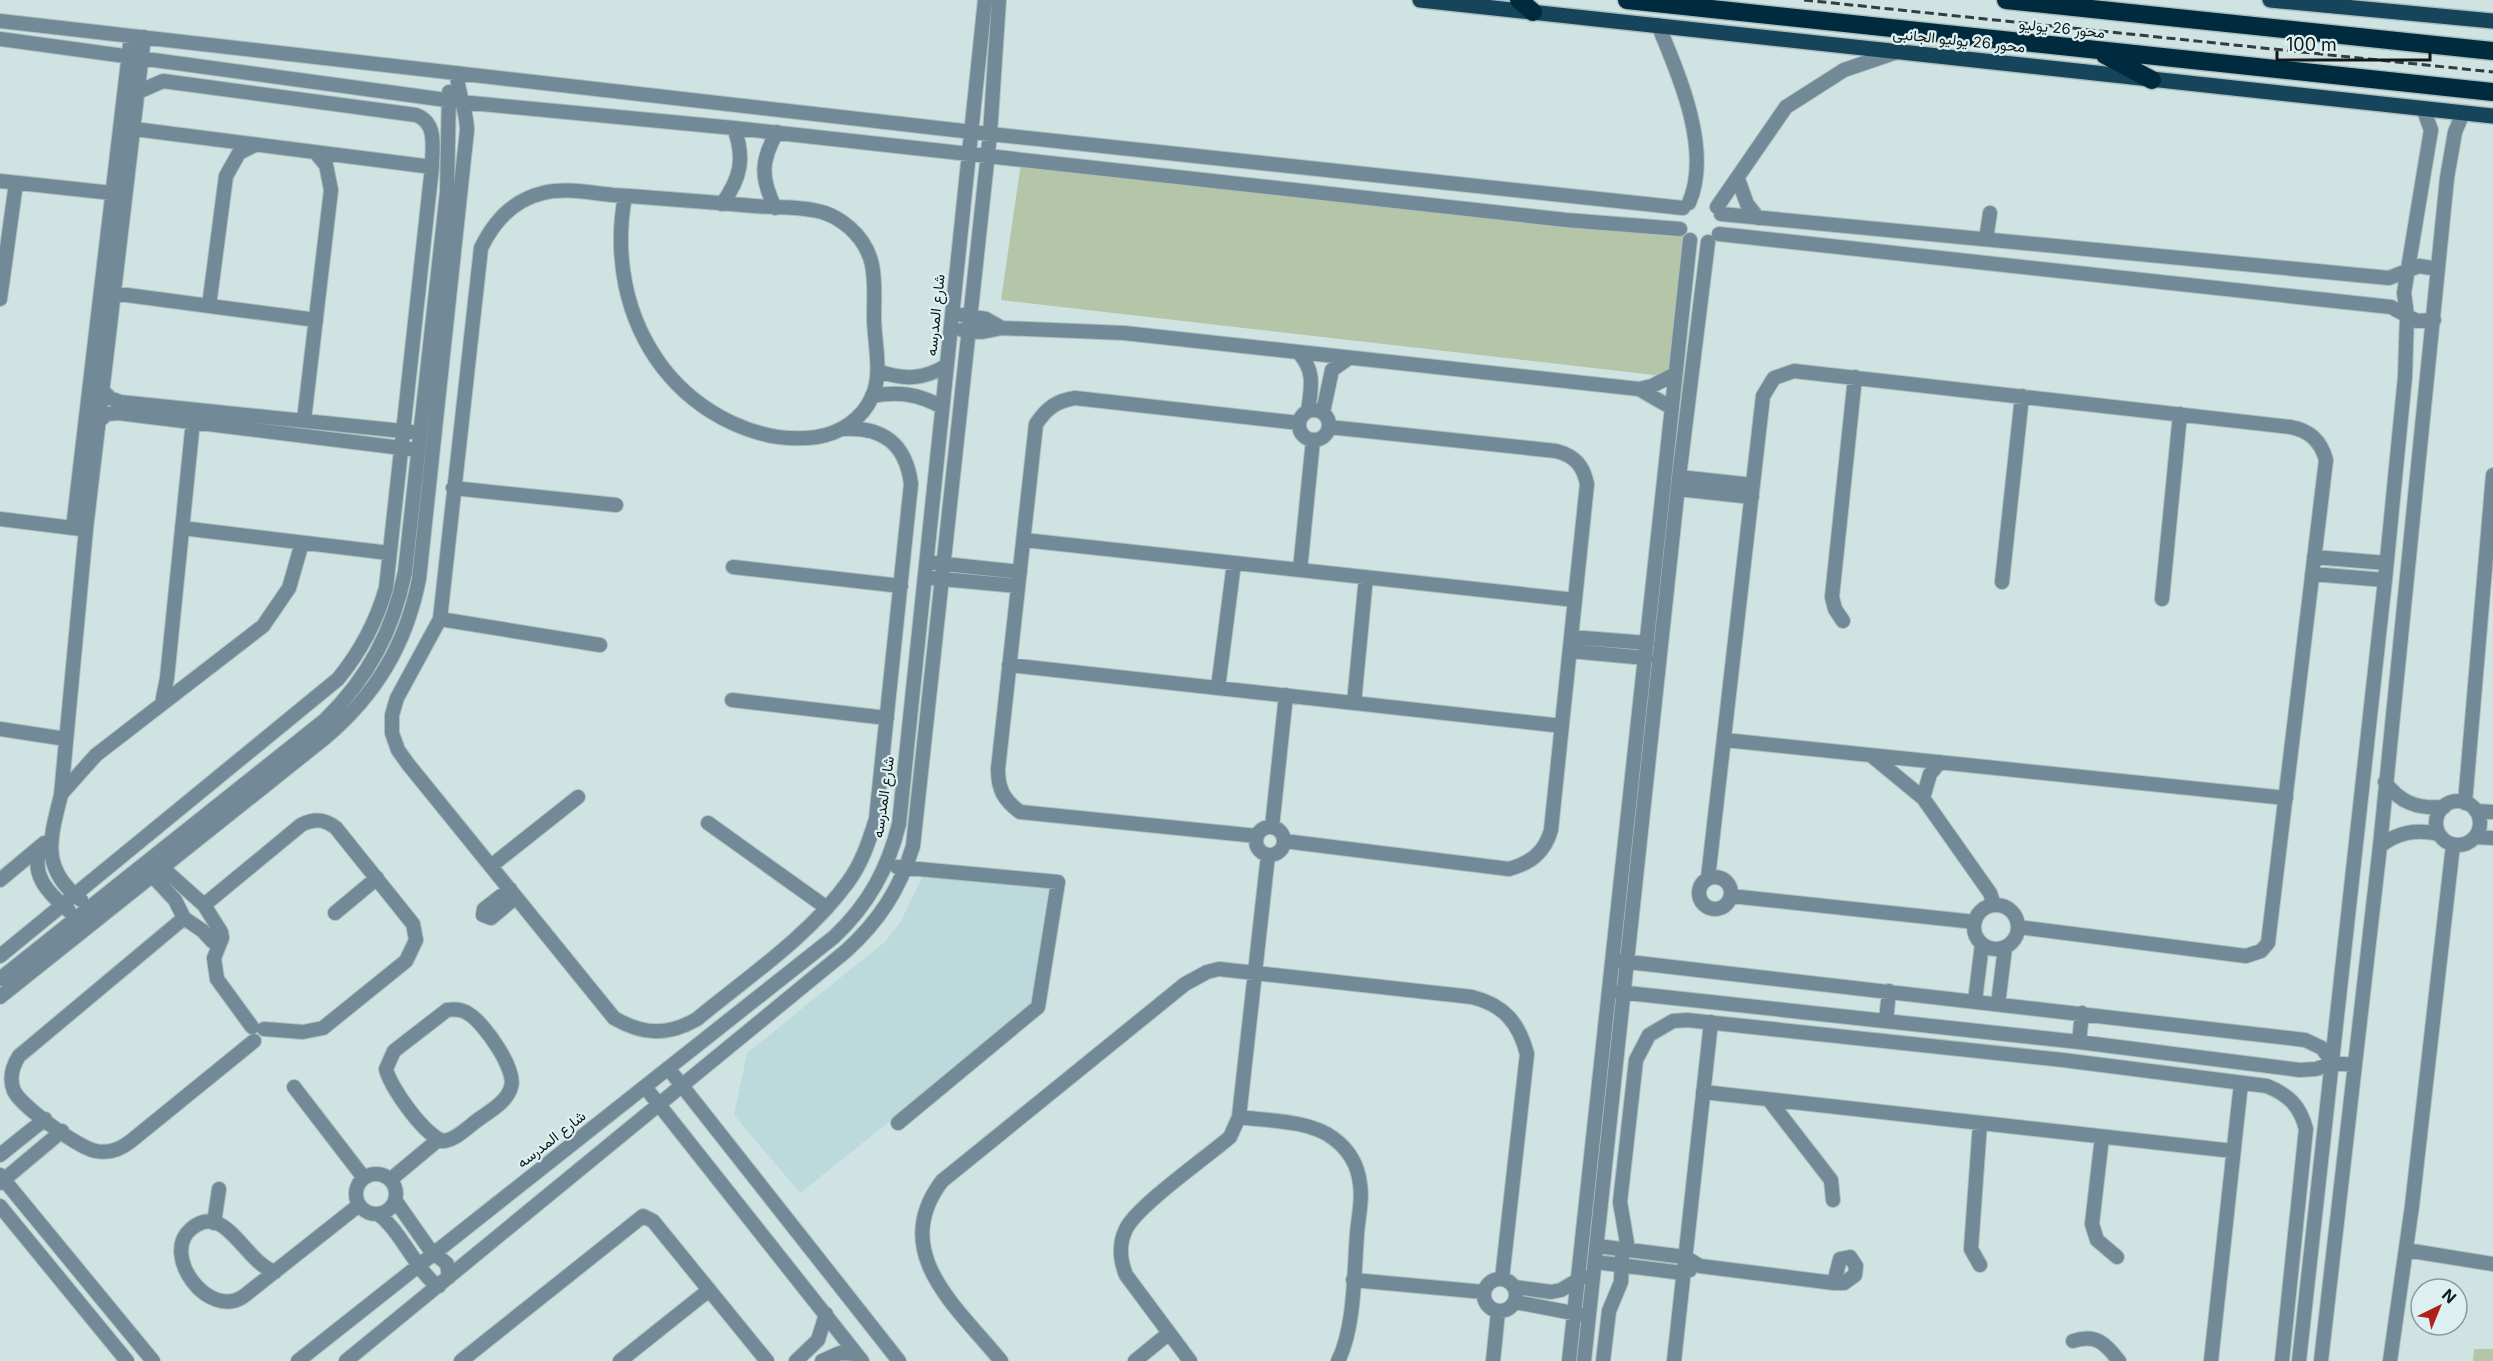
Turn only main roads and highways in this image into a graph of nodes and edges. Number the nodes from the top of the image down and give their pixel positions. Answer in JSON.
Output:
{"nodes":[{"id":1,"x":1420,"y":0,"type":"edge"},
{"id":2,"x":1519,"y":0,"type":"edge"},
{"id":3,"x":1627,"y":0,"type":"edge"},
{"id":4,"x":2006,"y":0,"type":"edge"},
{"id":5,"x":2270,"y":0,"type":"edge"},
{"id":6,"x":2352,"y":0,"type":"edge"},
{"id":7,"x":1533,"y":12,"type":"junction"},
{"id":8,"x":2384,"y":12,"type":"junction"},
{"id":9,"x":2493,"y":21,"type":"edge"},
{"id":10,"x":2096,"y":50,"type":"junction"},
{"id":11,"x":2493,"y":51,"type":"edge"},
{"id":12,"x":2152,"y":80,"type":"junction"},
{"id":13,"x":2493,"y":92,"type":"edge"},
{"id":14,"x":2493,"y":116,"type":"edge"}],
"edges":[{"from":1,"to":7,"type":"main road","name":"محور 26 يوليو الجانبى"},
{"from":2,"to":7,"type":"highway"},
{"from":3,"to":10,"type":"highway","name":"محور 26 يوليو"},
{"from":4,"to":11,"type":"highway","name":"محور 26 يوليو"},
{"from":5,"to":8,"type":"main road"},
{"from":6,"to":8,"type":"main road"},
{"from":7,"to":12,"type":"main road","name":"محور 26 يوليو الجانبى"},
{"from":8,"to":9,"type":"main road"},
{"from":10,"to":12,"type":"highway"},
{"from":10,"to":13,"type":"highway","name":"محور 26 يوليو"},
{"from":12,"to":14,"type":"main road","name":"محور 26 يوليو الجانبى"}]}
